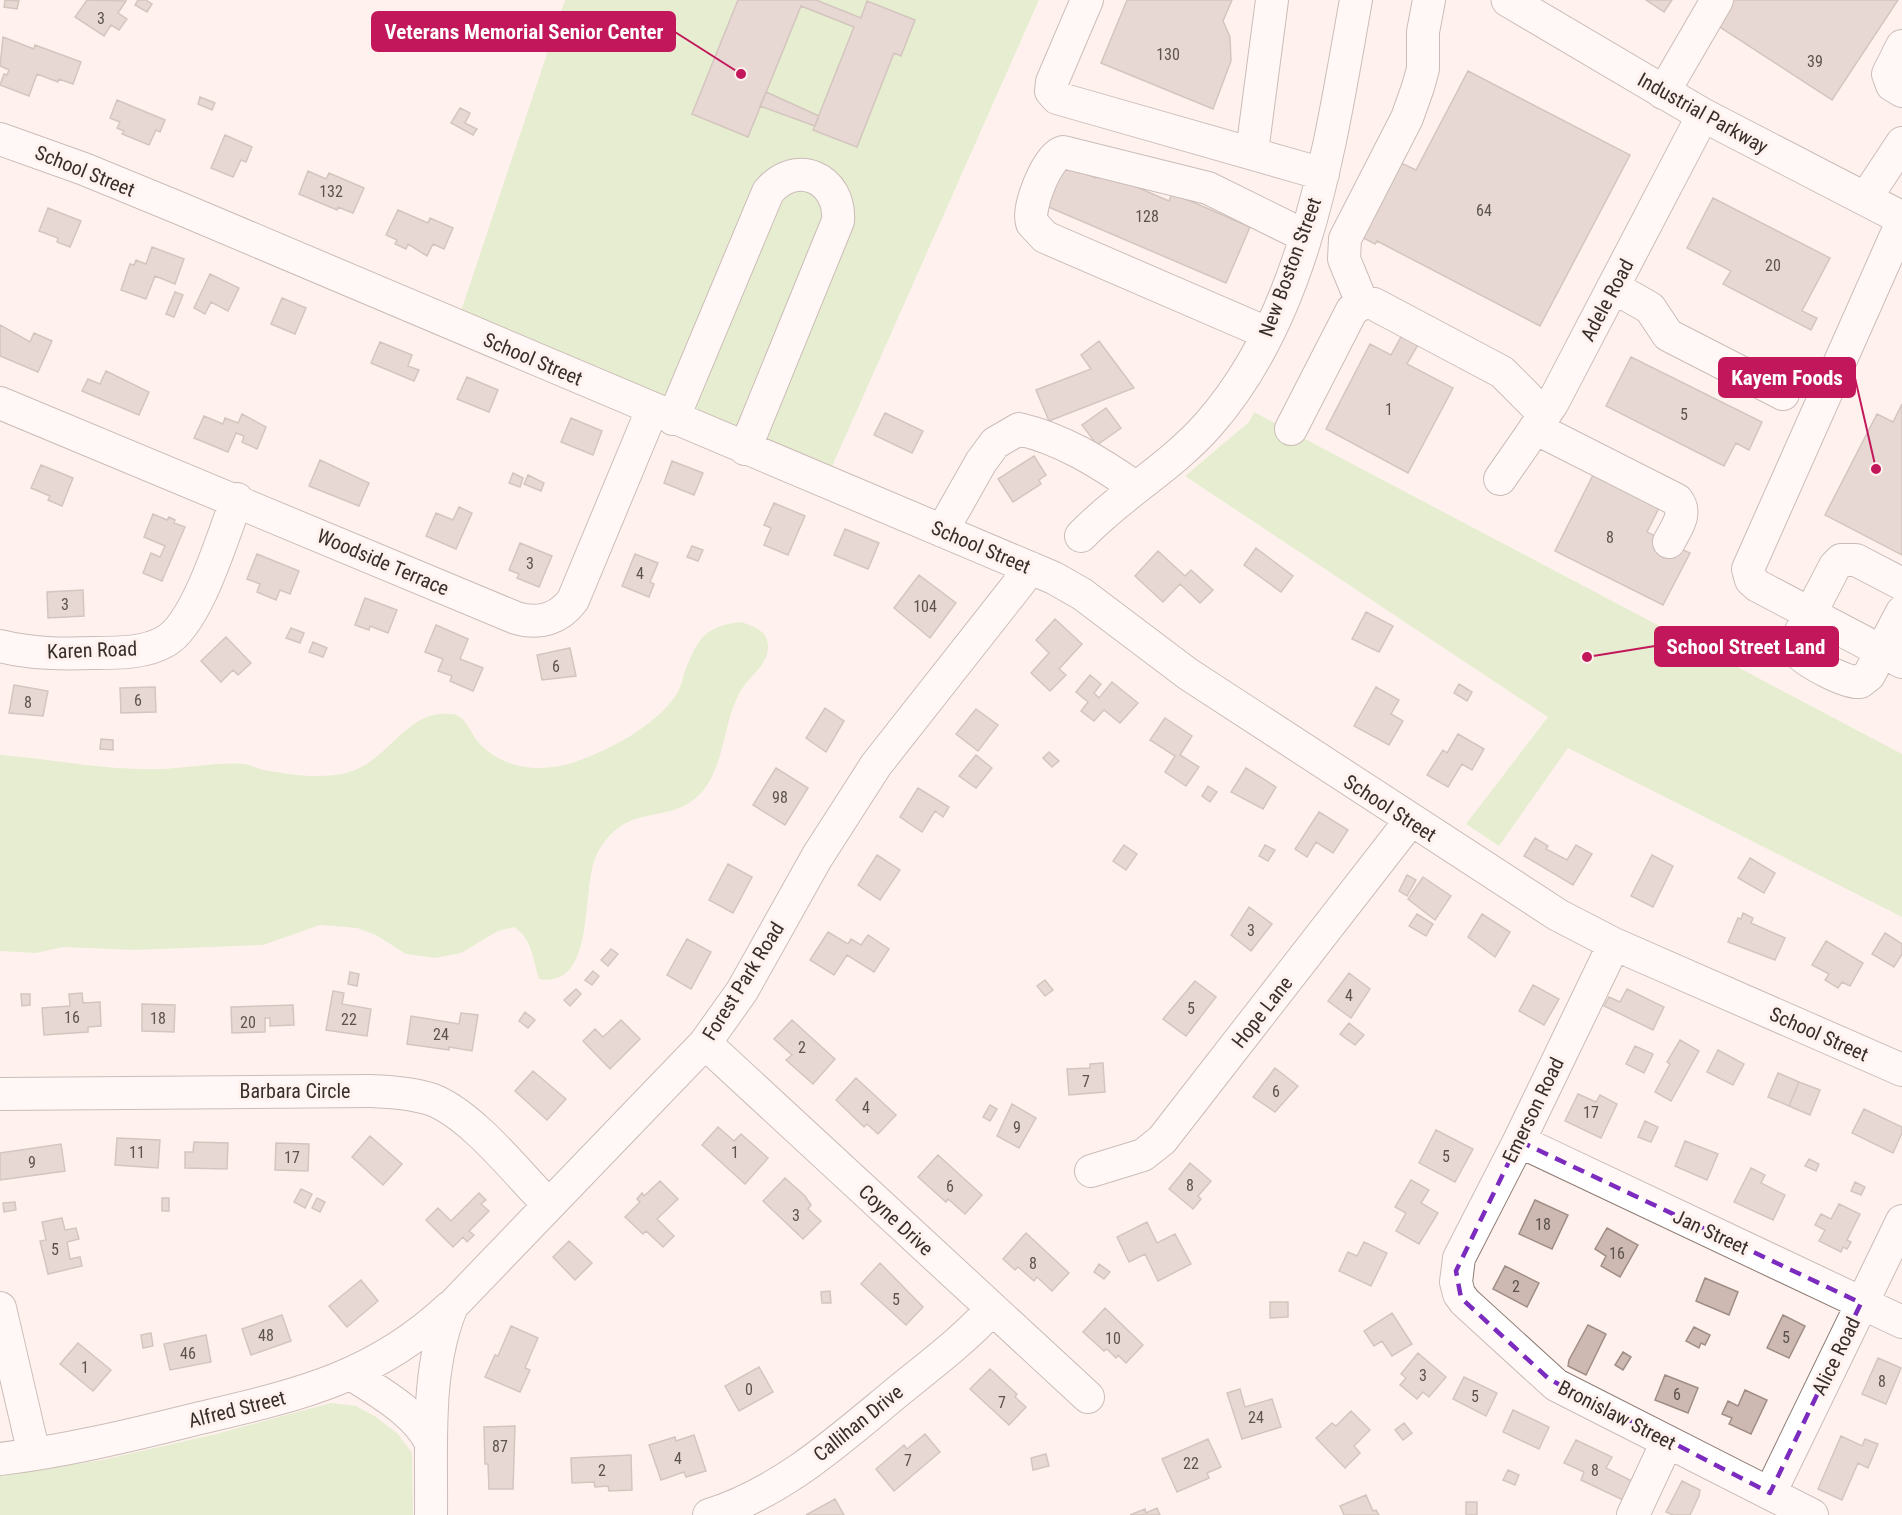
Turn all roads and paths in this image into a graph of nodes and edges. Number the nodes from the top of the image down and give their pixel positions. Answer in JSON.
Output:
{"nodes":[{"id":1,"x":1087,"y":0,"type":"edge"},
{"id":2,"x":1272,"y":0,"type":"edge"},
{"id":3,"x":1356,"y":0,"type":"edge"},
{"id":4,"x":1429,"y":0,"type":"edge"},
{"id":5,"x":1717,"y":0,"type":"edge"},
{"id":6,"x":1522,"y":4,"type":"edge"},
{"id":7,"x":1902,"y":46,"type":"edge"},
{"id":8,"x":1902,"y":91,"type":"edge"},
{"id":9,"x":1663,"y":93,"type":"junction"},
{"id":10,"x":1703,"y":116,"type":"junction"},
{"id":11,"x":0,"y":139,"type":"edge"},
{"id":12,"x":1902,"y":143,"type":"edge"},
{"id":13,"x":1252,"y":152,"type":"junction"},
{"id":14,"x":1323,"y":174,"type":"junction"},
{"id":15,"x":1865,"y":199,"type":"junction"},
{"id":16,"x":1902,"y":220,"type":"edge"},
{"id":17,"x":1305,"y":236,"type":"junction"},
{"id":18,"x":1613,"y":287,"type":"junction"},
{"id":19,"x":1362,"y":303,"type":"junction"},
{"id":20,"x":1267,"y":333,"type":"junction"},
{"id":21,"x":1783,"y":394,"type":"dead end"},
{"id":22,"x":0,"y":403,"type":"edge"},
{"id":23,"x":663,"y":414,"type":"junction"},
{"id":24,"x":1540,"y":422,"type":"junction"},
{"id":25,"x":1291,"y":429,"type":"dead end"},
{"id":26,"x":745,"y":449,"type":"junction"},
{"id":27,"x":1500,"y":479,"type":"dead end"},
{"id":28,"x":1135,"y":487,"type":"junction"},
{"id":29,"x":237,"y":500,"type":"junction"},
{"id":30,"x":942,"y":531,"type":"junction"},
{"id":31,"x":1081,"y":536,"type":"dead end"},
{"id":32,"x":1669,"y":542,"type":"dead end"},
{"id":33,"x":1031,"y":568,"type":"junction"},
{"id":34,"x":1902,"y":584,"type":"edge"},
{"id":35,"x":1902,"y":612,"type":"edge"},
{"id":36,"x":1810,"y":614,"type":"junction"},
{"id":37,"x":0,"y":646,"type":"edge"},
{"id":38,"x":1892,"y":656,"type":"edge"},
{"id":39,"x":1410,"y":821,"type":"junction"},
{"id":40,"x":1614,"y":944,"type":"junction"},
{"id":41,"x":705,"y":1043,"type":"junction"},
{"id":42,"x":1902,"y":1070,"type":"edge"},
{"id":43,"x":0,"y":1094,"type":"edge"},
{"id":44,"x":1519,"y":1141,"type":"junction"},
{"id":45,"x":1091,"y":1171,"type":"dead end"},
{"id":46,"x":548,"y":1204,"type":"junction"},
{"id":47,"x":1902,"y":1221,"type":"edge"},
{"id":48,"x":1456,"y":1278,"type":"joint"},
{"id":49,"x":1861,"y":1303,"type":"junction"},
{"id":50,"x":452,"y":1306,"type":"junction"},
{"id":51,"x":0,"y":1308,"type":"edge"},
{"id":52,"x":992,"y":1309,"type":"junction"},
{"id":53,"x":1902,"y":1322,"type":"edge"},
{"id":54,"x":353,"y":1375,"type":"junction"},
{"id":55,"x":1088,"y":1397,"type":"dead end"},
{"id":56,"x":1667,"y":1442,"type":"junction"},
{"id":57,"x":431,"y":1443,"type":"junction"},
{"id":58,"x":34,"y":1454,"type":"junction"},
{"id":59,"x":0,"y":1459,"type":"edge"},
{"id":60,"x":1770,"y":1493,"type":"junction"},
{"id":61,"x":430,"y":1515,"type":"edge"},
{"id":62,"x":709,"y":1515,"type":"edge"},
{"id":63,"x":1633,"y":1515,"type":"edge"},
{"id":64,"x":1812,"y":1515,"type":"edge"}],
"edges":[{"from":1,"to":13,"type":"street"},
{"from":2,"to":13,"type":"street"},
{"from":3,"to":14,"type":"street","name":"New Boston Street"},
{"from":4,"to":19,"type":"street"},
{"from":5,"to":9,"type":"street"},
{"from":6,"to":9,"type":"main road","name":"Industrial Parkway"},
{"from":7,"to":8,"type":"street"},
{"from":9,"to":10,"type":"main road","name":"Industrial Parkway"},
{"from":10,"to":15,"type":"main road","name":"Industrial Parkway"},
{"from":10,"to":18,"type":"street","name":"Adele Road"},
{"from":11,"to":23,"type":"street","name":"School Street"},
{"from":12,"to":15,"type":"street"},
{"from":13,"to":14,"type":"street"},
{"from":14,"to":17,"type":"street","name":"New Boston Street"},
{"from":15,"to":16,"type":"main road","name":"Industrial Parkway"},
{"from":16,"to":36,"type":"street"},
{"from":17,"to":20,"type":"street","name":"New Boston Street"},
{"from":17,"to":20,"type":"street"},
{"from":18,"to":21,"type":"street"},
{"from":18,"to":24,"type":"street","name":"Adele Road"},
{"from":19,"to":24,"type":"street"},
{"from":19,"to":25,"type":"street"},
{"from":20,"to":28,"type":"street","name":"New Boston Street"},
{"from":22,"to":29,"type":"street","name":"Woodside Terrace"},
{"from":23,"to":26,"type":"street","name":"School Street"},
{"from":23,"to":26,"type":"street","name":"Woodside Terrace"},
{"from":23,"to":29,"type":"street","name":"Woodside Terrace"},
{"from":24,"to":27,"type":"street","name":"Adele Road"},
{"from":24,"to":32,"type":"street"},
{"from":26,"to":30,"type":"street","name":"School Street"},
{"from":28,"to":30,"type":"street"},
{"from":28,"to":31,"type":"street","name":"New Boston Street"},
{"from":29,"to":37,"type":"street","name":"Karen Road"},
{"from":30,"to":33,"type":"street","name":"School Street"},
{"from":33,"to":39,"type":"street","name":"School Street"},
{"from":33,"to":41,"type":"street","name":"Forest Park Road"},
{"from":34,"to":36,"type":"street"},
{"from":35,"to":38,"type":"street"},
{"from":36,"to":38,"type":"street"},
{"from":36,"to":38,"type":"street"},
{"from":39,"to":40,"type":"street","name":"School Street"},
{"from":39,"to":45,"type":"street","name":"Hope Lane"},
{"from":40,"to":42,"type":"street","name":"School Street"},
{"from":40,"to":44,"type":"street","name":"Emerson Road"},
{"from":41,"to":46,"type":"street","name":"Forest Park Road"},
{"from":41,"to":52,"type":"street","name":"Coyne Drive"},
{"from":43,"to":46,"type":"street","name":"Barbara Circle"},
{"from":44,"to":48,"type":"street","name":"Emerson Road"},
{"from":44,"to":49,"type":"street","name":"Jan Street"},
{"from":46,"to":50,"type":"street","name":"Forest Park Road"},
{"from":47,"to":49,"type":"street","name":"Alice Road"},
{"from":48,"to":56,"type":"street","name":"Bronislaw Street"},
{"from":49,"to":53,"type":"street","name":"Jan Street"},
{"from":49,"to":60,"type":"street","name":"Alice Road"},
{"from":50,"to":54,"type":"street","name":"Alfred Street"},
{"from":50,"to":57,"type":"street","name":"Forest Park Road"},
{"from":51,"to":58,"type":"street"},
{"from":52,"to":55,"type":"street","name":"Coyne Drive"},
{"from":52,"to":62,"type":"street","name":"Callihan Drive"},
{"from":54,"to":57,"type":"street"},
{"from":54,"to":58,"type":"street","name":"Alfred Street"},
{"from":56,"to":60,"type":"street","name":"Bronislaw Street"},
{"from":56,"to":63,"type":"street"},
{"from":57,"to":61,"type":"street","name":"Forest Park Road"},
{"from":58,"to":59,"type":"street","name":"Alfred Street"},
{"from":60,"to":64,"type":"street","name":"Bronislaw Street"}]}
